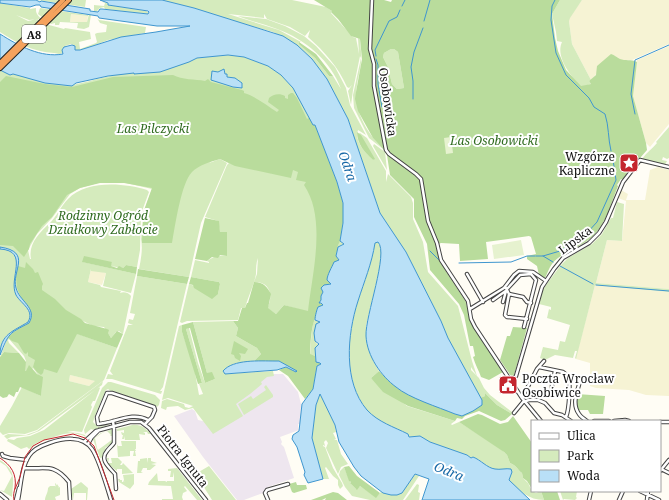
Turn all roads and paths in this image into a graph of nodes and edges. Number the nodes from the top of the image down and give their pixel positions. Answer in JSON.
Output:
{"nodes":[{"id":1,"x":63,"y":0,"type":"edge"},
{"id":2,"x":69,"y":0,"type":"edge"},
{"id":3,"x":372,"y":0,"type":"edge"},
{"id":4,"x":0,"y":63,"type":"edge"},
{"id":5,"x":0,"y":68,"type":"edge"},
{"id":6,"x":669,"y":167,"type":"edge"},
{"id":7,"x":467,"y":274,"type":"dead end"},
{"id":8,"x":546,"y":281,"type":"junction"},
{"id":9,"x":506,"y":289,"type":"junction"},
{"id":10,"x":509,"y":294,"type":"junction"},
{"id":11,"x":492,"y":300,"type":"dead end"},
{"id":12,"x":483,"y":302,"type":"junction"},
{"id":13,"x":503,"y":302,"type":"dead end"},
{"id":14,"x":531,"y":303,"type":"junction"},
{"id":15,"x":470,"y":309,"type":"junction"},
{"id":16,"x":527,"y":319,"type":"junction"},
{"id":17,"x":524,"y":327,"type":"dead end"},
{"id":18,"x":544,"y":361,"type":"dead end"},
{"id":19,"x":539,"y":367,"type":"junction"},
{"id":20,"x":555,"y":371,"type":"junction"},
{"id":21,"x":581,"y":378,"type":"dead end"},
{"id":22,"x":511,"y":382,"type":"junction"},
{"id":23,"x":568,"y":396,"type":"junction"},
{"id":24,"x":522,"y":398,"type":"junction"},
{"id":25,"x":525,"y":401,"type":"junction"},
{"id":26,"x":514,"y":413,"type":"dead end"},
{"id":27,"x":566,"y":417,"type":"junction"},
{"id":28,"x":148,"y":420,"type":"junction"},
{"id":29,"x":540,"y":420,"type":"edge"},
{"id":30,"x":570,"y":420,"type":"edge"},
{"id":31,"x":586,"y":420,"type":"edge"},
{"id":32,"x":113,"y":421,"type":"junction"},
{"id":33,"x":145,"y":424,"type":"junction"},
{"id":34,"x":114,"y":426,"type":"junction"},
{"id":35,"x":86,"y":443,"type":"junction"},
{"id":36,"x":2,"y":454,"type":"dead end"},
{"id":37,"x":27,"y":460,"type":"junction"},
{"id":38,"x":669,"y":460,"type":"edge"},
{"id":39,"x":24,"y":468,"type":"junction"},
{"id":40,"x":661,"y":470,"type":"edge"},
{"id":41,"x":669,"y":473,"type":"edge"},
{"id":42,"x":288,"y":484,"type":"dead end"},
{"id":43,"x":116,"y":489,"type":"dead end"},
{"id":44,"x":648,"y":492,"type":"edge"},
{"id":45,"x":0,"y":494,"type":"edge"},
{"id":46,"x":7,"y":500,"type":"edge"},
{"id":47,"x":16,"y":500,"type":"edge"},
{"id":48,"x":70,"y":500,"type":"edge"},
{"id":49,"x":111,"y":500,"type":"edge"},
{"id":50,"x":206,"y":500,"type":"edge"},
{"id":51,"x":268,"y":500,"type":"edge"},
{"id":52,"x":647,"y":500,"type":"edge"},
{"id":53,"x":660,"y":500,"type":"edge"}],
"edges":[{"from":1,"to":4,"type":"highway","number":"A8"},
{"from":2,"to":5,"type":"highway","number":"A8"},
{"from":3,"to":15,"type":"street","name":"Osobowicka"},
{"from":6,"to":8,"type":"street","name":"Lipska"},
{"from":7,"to":12,"type":"street"},
{"from":8,"to":9,"type":"street"},
{"from":8,"to":22,"type":"street","name":"Lipska"},
{"from":9,"to":10,"type":"street"},
{"from":9,"to":11,"type":"street"},
{"from":9,"to":12,"type":"street"},
{"from":9,"to":13,"type":"street"},
{"from":9,"to":14,"type":"street"},
{"from":10,"to":14,"type":"street"},
{"from":10,"to":16,"type":"street"},
{"from":12,"to":15,"type":"street"},
{"from":14,"to":16,"type":"street"},
{"from":15,"to":22,"type":"street","name":"Osobowicka"},
{"from":16,"to":17,"type":"street"},
{"from":18,"to":19,"type":"street"},
{"from":19,"to":20,"type":"street"},
{"from":19,"to":24,"type":"street"},
{"from":20,"to":23,"type":"street"},
{"from":20,"to":23,"type":"street"},
{"from":21,"to":31,"type":"street"},
{"from":22,"to":24,"type":"street","name":"Osobowicka"},
{"from":23,"to":27,"type":"street"},
{"from":24,"to":25,"type":"street","name":"Osobowicka"},
{"from":25,"to":26,"type":"street"},
{"from":25,"to":27,"type":"street"},
{"from":25,"to":29,"type":"street","name":"Osobowicka"},
{"from":27,"to":30,"type":"street"},
{"from":28,"to":32,"type":"street"},
{"from":28,"to":32,"type":"street"},
{"from":28,"to":33,"type":"street"},
{"from":32,"to":34,"type":"street"},
{"from":33,"to":34,"type":"street","name":"Piotra Ignuta"},
{"from":33,"to":50,"type":"street","name":"Piotra Ignuta"},
{"from":34,"to":35,"type":"street","name":"Piotra Ignuta"},
{"from":34,"to":43,"type":"street"},
{"from":35,"to":37,"type":"street"},
{"from":35,"to":49,"type":"street"},
{"from":36,"to":37,"type":"street"},
{"from":37,"to":39,"type":"street"},
{"from":38,"to":40,"type":"street"},
{"from":39,"to":47,"type":"street"},
{"from":39,"to":48,"type":"street"},
{"from":40,"to":41,"type":"street"},
{"from":42,"to":51,"type":"street"},
{"from":44,"to":52,"type":"street"},
{"from":44,"to":53,"type":"street"},
{"from":45,"to":46,"type":"street"}]}
